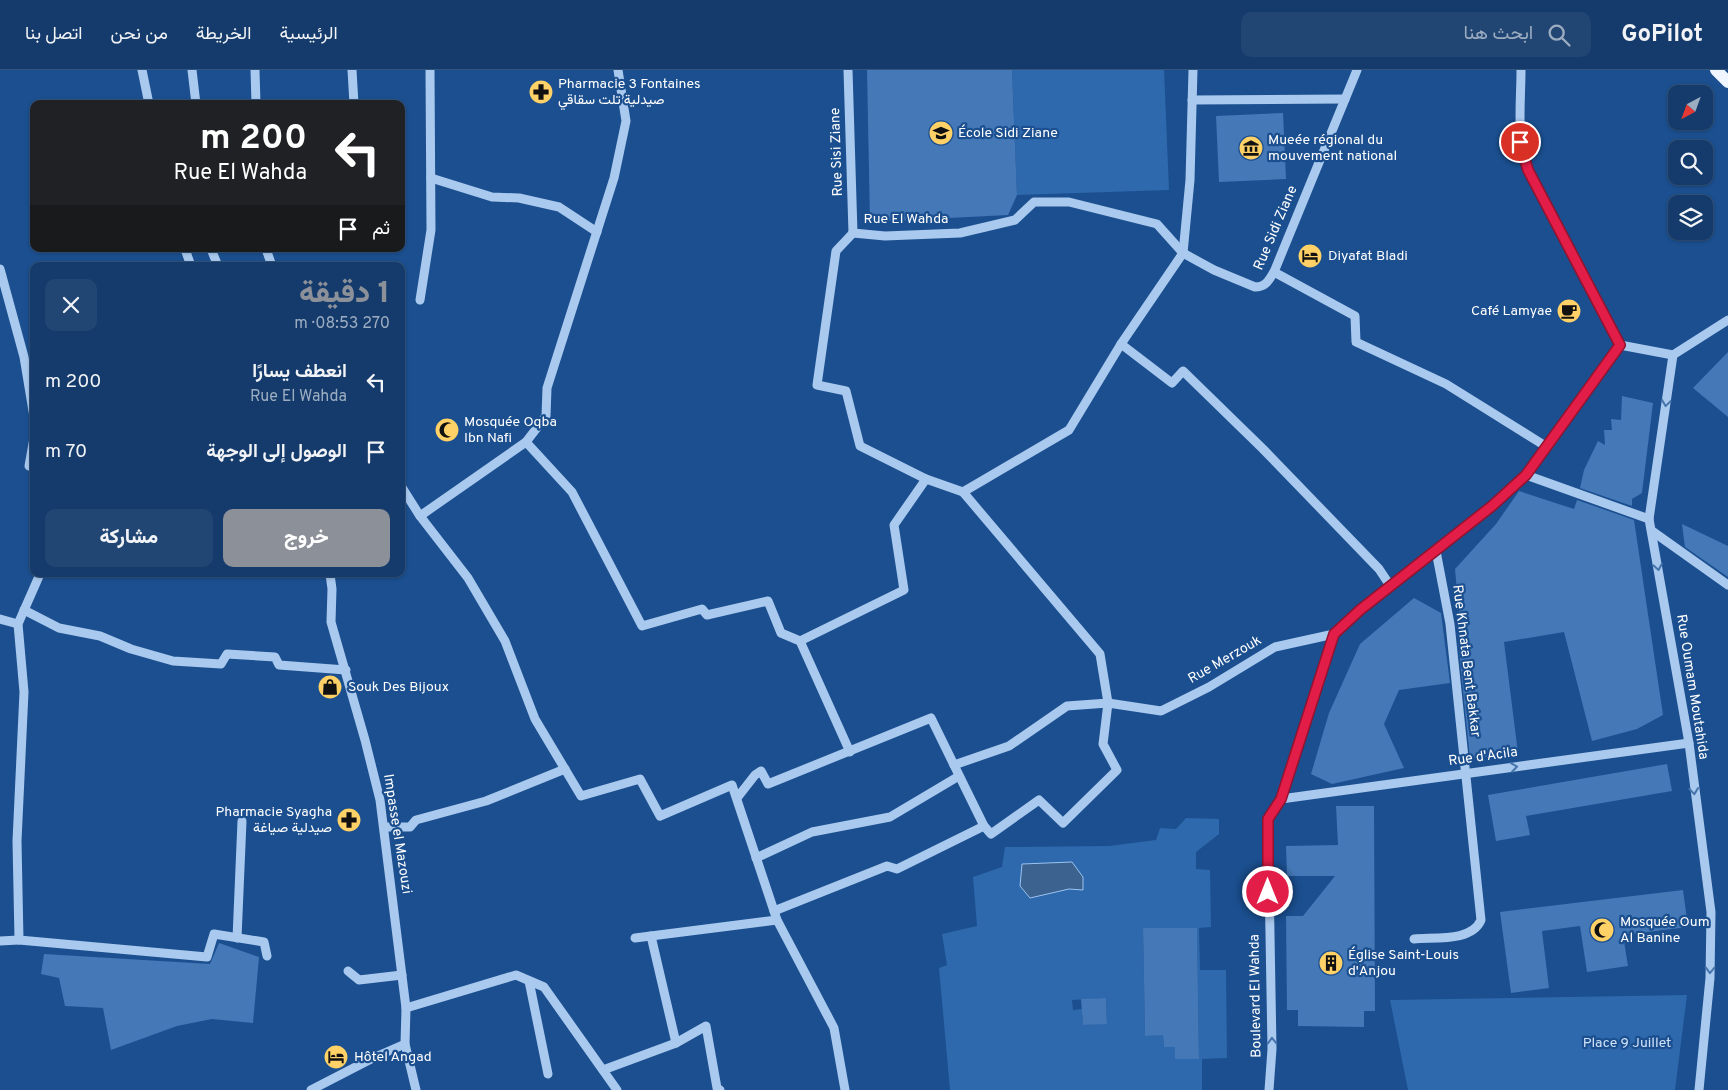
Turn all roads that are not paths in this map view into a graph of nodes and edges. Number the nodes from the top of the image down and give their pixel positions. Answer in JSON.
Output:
{"nodes":[{"id":1,"x":142,"y":70,"type":"edge"},
{"id":2,"x":192,"y":70,"type":"edge"},
{"id":3,"x":255,"y":70,"type":"edge"},
{"id":4,"x":352,"y":70,"type":"edge"},
{"id":5,"x":430,"y":70,"type":"edge"},
{"id":6,"x":618,"y":70,"type":"edge"},
{"id":7,"x":848,"y":70,"type":"edge"},
{"id":8,"x":1193,"y":70,"type":"edge"},
{"id":9,"x":1357,"y":70,"type":"edge"},
{"id":10,"x":1521,"y":70,"type":"edge"},
{"id":11,"x":1716,"y":70,"type":"edge"},
{"id":12,"x":1728,"y":82,"type":"edge"},
{"id":13,"x":147,"y":100,"type":"edge"},
{"id":14,"x":196,"y":100,"type":"edge"},
{"id":15,"x":256,"y":100,"type":"edge"},
{"id":16,"x":354,"y":100,"type":"edge"},
{"id":17,"x":1192,"y":100,"type":"junction"},
{"id":18,"x":1345,"y":100,"type":"junction"},
{"id":19,"x":431,"y":178,"type":"junction"},
{"id":20,"x":597,"y":232,"type":"junction"},
{"id":21,"x":853,"y":233,"type":"junction"},
{"id":22,"x":1183,"y":253,"type":"junction"},
{"id":23,"x":0,"y":270,"type":"edge"},
{"id":24,"x":1274,"y":272,"type":"junction"},
{"id":25,"x":420,"y":300,"type":"dead end"},
{"id":26,"x":1728,"y":320,"type":"edge"},
{"id":27,"x":1121,"y":344,"type":"junction"},
{"id":28,"x":1620,"y":345,"type":"junction"},
{"id":29,"x":1673,"y":355,"type":"junction"},
{"id":30,"x":30,"y":393,"type":"edge"},
{"id":31,"x":526,"y":442,"type":"junction"},
{"id":32,"x":1547,"y":447,"type":"junction"},
{"id":33,"x":30,"y":460,"type":"edge"},
{"id":34,"x":29,"y":466,"type":"dead end"},
{"id":35,"x":1526,"y":475,"type":"junction"},
{"id":36,"x":926,"y":479,"type":"junction"},
{"id":37,"x":405,"y":492,"type":"edge"},
{"id":38,"x":963,"y":492,"type":"junction"},
{"id":39,"x":420,"y":516,"type":"junction"},
{"id":40,"x":1649,"y":519,"type":"junction"},
{"id":41,"x":1652,"y":532,"type":"junction"},
{"id":42,"x":1436,"y":552,"type":"junction"},
{"id":43,"x":39,"y":577,"type":"edge"},
{"id":44,"x":330,"y":577,"type":"edge"},
{"id":45,"x":1728,"y":585,"type":"edge"},
{"id":46,"x":1391,"y":587,"type":"junction"},
{"id":47,"x":24,"y":610,"type":"junction"},
{"id":48,"x":0,"y":619,"type":"edge"},
{"id":49,"x":18,"y":624,"type":"junction"},
{"id":50,"x":1334,"y":634,"type":"junction"},
{"id":51,"x":800,"y":641,"type":"junction"},
{"id":52,"x":346,"y":670,"type":"junction"},
{"id":53,"x":1108,"y":703,"type":"junction"},
{"id":54,"x":1689,"y":743,"type":"junction"},
{"id":55,"x":850,"y":752,"type":"junction"},
{"id":56,"x":954,"y":765,"type":"junction"},
{"id":57,"x":565,"y":769,"type":"junction"},
{"id":58,"x":1465,"y":774,"type":"junction"},
{"id":59,"x":959,"y":776,"type":"junction"},
{"id":60,"x":737,"y":798,"type":"junction"},
{"id":61,"x":1281,"y":799,"type":"junction"},
{"id":62,"x":242,"y":821,"type":"dead end"},
{"id":63,"x":984,"y":826,"type":"junction"},
{"id":64,"x":384,"y":827,"type":"junction"},
{"id":65,"x":756,"y":858,"type":"junction"},
{"id":66,"x":774,"y":911,"type":"junction"},
{"id":67,"x":777,"y":920,"type":"junction"},
{"id":68,"x":651,"y":936,"type":"junction"},
{"id":69,"x":237,"y":938,"type":"junction"},
{"id":70,"x":635,"y":938,"type":"dead end"},
{"id":71,"x":1414,"y":939,"type":"dead end"},
{"id":72,"x":19,"y":940,"type":"junction"},
{"id":73,"x":0,"y":941,"type":"edge"},
{"id":74,"x":267,"y":956,"type":"dead end"},
{"id":75,"x":348,"y":971,"type":"dead end"},
{"id":76,"x":402,"y":975,"type":"junction"},
{"id":77,"x":529,"y":981,"type":"junction"},
{"id":78,"x":406,"y":1008,"type":"junction"},
{"id":79,"x":676,"y":1042,"type":"junction"},
{"id":80,"x":405,"y":1044,"type":"junction"},
{"id":81,"x":603,"y":1070,"type":"junction"},
{"id":82,"x":548,"y":1074,"type":"dead end"},
{"id":83,"x":311,"y":1090,"type":"edge"},
{"id":84,"x":416,"y":1090,"type":"edge"},
{"id":85,"x":617,"y":1090,"type":"edge"},
{"id":86,"x":720,"y":1090,"type":"edge"},
{"id":87,"x":845,"y":1090,"type":"edge"},
{"id":88,"x":1269,"y":1090,"type":"edge"},
{"id":89,"x":1700,"y":1090,"type":"edge"}],
"edges":[{"from":1,"to":13,"type":"street"},
{"from":2,"to":14,"type":"street"},
{"from":3,"to":15,"type":"street"},
{"from":4,"to":16,"type":"street"},
{"from":5,"to":19,"type":"street"},
{"from":6,"to":20,"type":"street"},
{"from":7,"to":21,"type":"street","name":"Rue Sisi Ziane"},
{"from":8,"to":17,"type":"street"},
{"from":9,"to":18,"type":"street","name":"Rue Sidi Ziane"},
{"from":10,"to":28,"type":"street"},
{"from":11,"to":12,"type":"main road"},
{"from":17,"to":18,"type":"street"},
{"from":17,"to":22,"type":"street"},
{"from":18,"to":24,"type":"street","name":"Rue Sidi Ziane"},
{"from":19,"to":20,"type":"street"},
{"from":19,"to":25,"type":"street"},
{"from":20,"to":31,"type":"street"},
{"from":21,"to":22,"type":"street","name":"Rue El Wahda"},
{"from":21,"to":36,"type":"street"},
{"from":22,"to":24,"type":"street","name":"Rue Sidi Ziane"},
{"from":22,"to":27,"type":"street"},
{"from":23,"to":30,"type":"street"},
{"from":24,"to":32,"type":"street"},
{"from":26,"to":29,"type":"street"},
{"from":27,"to":38,"type":"street"},
{"from":27,"to":46,"type":"street"},
{"from":28,"to":29,"type":"street"},
{"from":28,"to":32,"type":"street","name":"Boulevard El Wahda"},
{"from":29,"to":40,"type":"street","name":"Rue Oumam Moutahida","one_way":true},
{"from":31,"to":39,"type":"street"},
{"from":31,"to":51,"type":"street"},
{"from":32,"to":35,"type":"street","name":"Boulevard El Wahda"},
{"from":33,"to":34,"type":"street"},
{"from":35,"to":40,"type":"street"},
{"from":35,"to":42,"type":"street","name":"Boulevard El Wahda"},
{"from":36,"to":38,"type":"street"},
{"from":36,"to":51,"type":"street"},
{"from":37,"to":39,"type":"street"},
{"from":38,"to":53,"type":"street"},
{"from":39,"to":57,"type":"street"},
{"from":40,"to":41,"type":"street","name":"Rue Oumam Moutahida"},
{"from":41,"to":45,"type":"street"},
{"from":41,"to":54,"type":"street","name":"Rue Oumam Moutahida","one_way":true},
{"from":42,"to":46,"type":"street","name":"Boulevard El Wahda"},
{"from":42,"to":58,"type":"street","name":"Rue Khnata Bent Bakkar"},
{"from":43,"to":47,"type":"street"},
{"from":44,"to":52,"type":"street","name":"Impasse el Mazouzi"},
{"from":46,"to":50,"type":"street","name":"Boulevard El Wahda"},
{"from":47,"to":49,"type":"street"},
{"from":47,"to":52,"type":"street"},
{"from":48,"to":49,"type":"street"},
{"from":49,"to":72,"type":"street"},
{"from":50,"to":53,"type":"street","name":"Rue Merzouk"},
{"from":50,"to":61,"type":"street","name":"Boulevard El Wahda"},
{"from":51,"to":55,"type":"street"},
{"from":52,"to":64,"type":"street","name":"Impasse el Mazouzi"},
{"from":53,"to":56,"type":"street"},
{"from":53,"to":63,"type":"street"},
{"from":58,"to":54,"type":"street","name":"Rue d'Acila","one_way":true},
{"from":54,"to":89,"type":"street","name":"Rue Oumam Moutahida","one_way":true},
{"from":55,"to":56,"type":"street"},
{"from":55,"to":60,"type":"street"},
{"from":56,"to":59,"type":"street"},
{"from":57,"to":60,"type":"street"},
{"from":57,"to":64,"type":"street"},
{"from":58,"to":61,"type":"street","name":"Rue d'Acila"},
{"from":58,"to":71,"type":"street","name":"Rue Khnata Bent Bakkar"},
{"from":59,"to":63,"type":"street"},
{"from":59,"to":65,"type":"street"},
{"from":60,"to":65,"type":"street"},
{"from":88,"to":61,"type":"street","name":"Boulevard El Wahda","one_way":true},
{"from":62,"to":69,"type":"street"},
{"from":63,"to":66,"type":"street"},
{"from":64,"to":76,"type":"street","name":"Impasse el Mazouzi"},
{"from":65,"to":66,"type":"street"},
{"from":66,"to":67,"type":"street"},
{"from":67,"to":68,"type":"street"},
{"from":67,"to":87,"type":"street"},
{"from":68,"to":70,"type":"street"},
{"from":68,"to":79,"type":"street"},
{"from":69,"to":72,"type":"street"},
{"from":69,"to":74,"type":"street"},
{"from":72,"to":73,"type":"street"},
{"from":75,"to":76,"type":"street"},
{"from":76,"to":78,"type":"street","name":"Impasse el Mazouzi"},
{"from":77,"to":78,"type":"street"},
{"from":77,"to":81,"type":"street"},
{"from":77,"to":82,"type":"street"},
{"from":78,"to":80,"type":"street","name":"Impasse el Mazouzi"},
{"from":79,"to":81,"type":"street"},
{"from":79,"to":86,"type":"street"},
{"from":80,"to":83,"type":"street"},
{"from":80,"to":84,"type":"street","name":"Impasse el Mazouzi"},
{"from":81,"to":85,"type":"street"}]}
